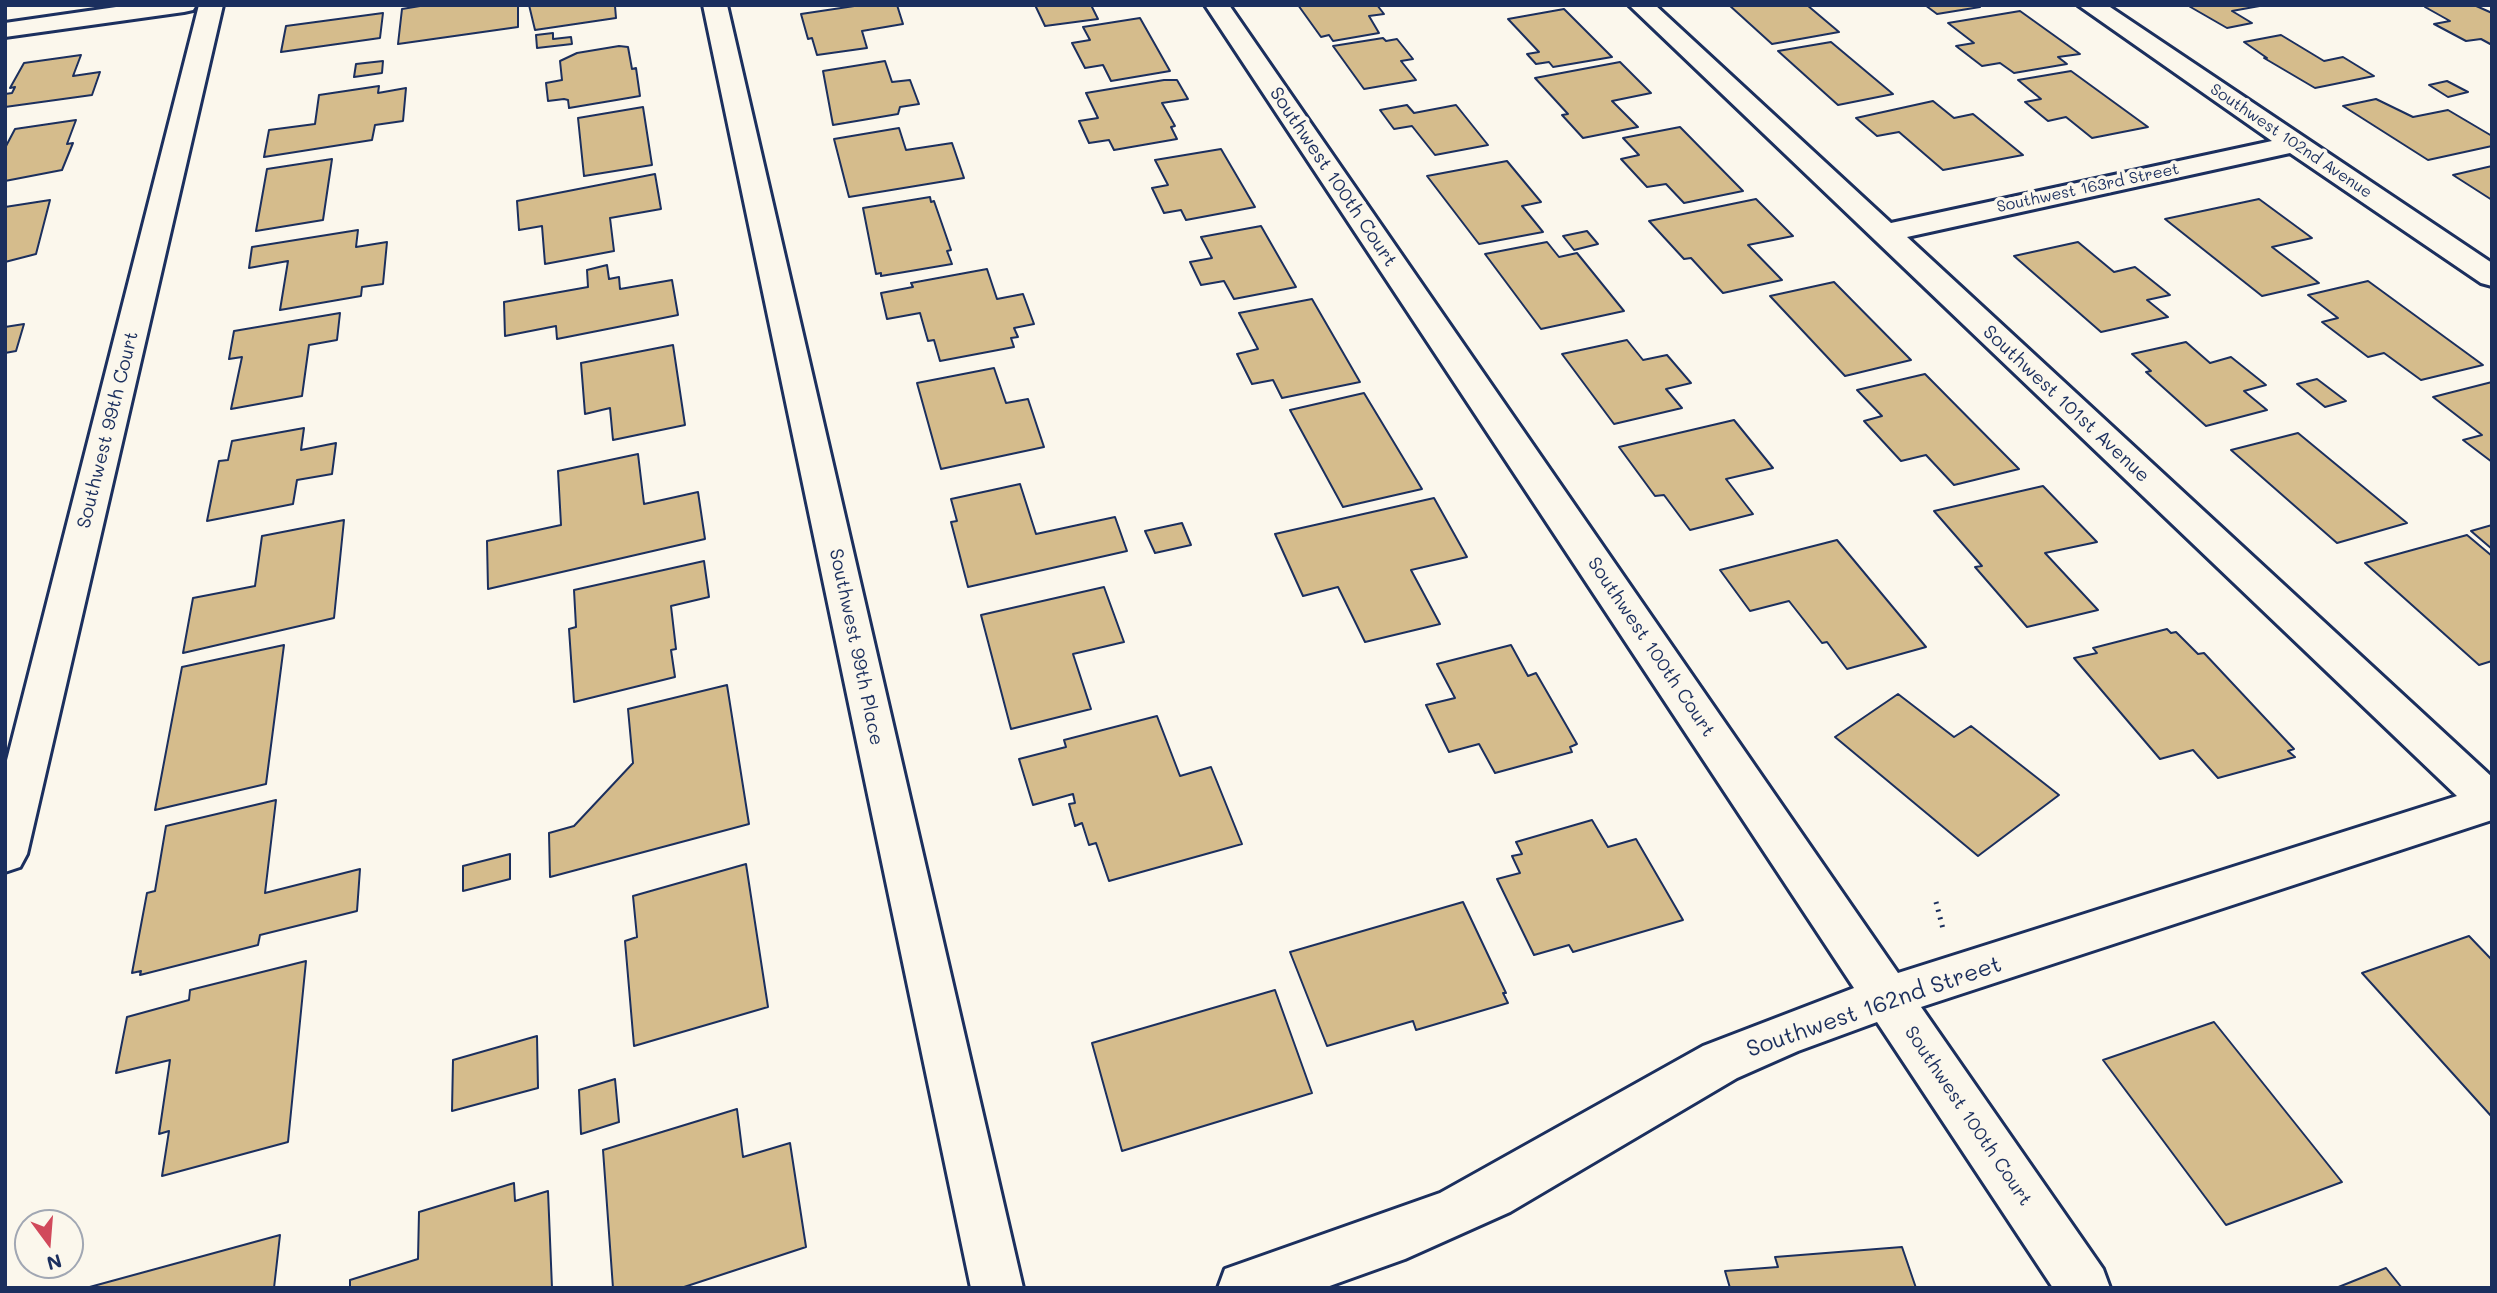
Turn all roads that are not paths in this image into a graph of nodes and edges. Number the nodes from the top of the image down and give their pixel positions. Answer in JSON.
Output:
{"nodes":[{"id":1,"x":184,"y":5,"type":"edge"},
{"id":2,"x":211,"y":5,"type":"edge"},
{"id":3,"x":715,"y":5,"type":"edge"},
{"id":4,"x":1217,"y":5,"type":"edge"},
{"id":5,"x":1642,"y":5,"type":"edge"},
{"id":6,"x":2090,"y":5,"type":"edge"},
{"id":7,"x":5,"y":30,"type":"edge"},
{"id":8,"x":2294,"y":144,"type":"junction"},
{"id":9,"x":1884,"y":233,"type":"junction"},
{"id":10,"x":2492,"y":277,"type":"edge"},
{"id":11,"x":2492,"y":803,"type":"edge"},
{"id":12,"x":5,"y":854,"type":"edge"},
{"id":13,"x":1888,"y":997,"type":"junction"},
{"id":14,"x":997,"y":1288,"type":"edge"},
{"id":15,"x":1244,"y":1288,"type":"edge"},
{"id":16,"x":2084,"y":1288,"type":"edge"}],
"edges":[{"from":1,"to":7,"type":"street"},
{"from":2,"to":12,"type":"street","name":"Southwest 99th Court"},
{"from":3,"to":14,"type":"street","name":"Southwest 99th Place"},
{"from":4,"to":13,"type":"street","name":"Southwest 100th Court"},
{"from":5,"to":9,"type":"street","name":"Southwest 101st Avenue"},
{"from":6,"to":8,"type":"street","name":"Southwest 102nd Avenue"},
{"from":8,"to":9,"type":"street","name":"Southwest 163rd Street"},
{"from":8,"to":10,"type":"street","name":"Southwest 102nd Avenue"},
{"from":9,"to":11,"type":"street","name":"Southwest 101st Avenue"},
{"from":11,"to":13,"type":"street","name":"Southwest 162nd Street"},
{"from":13,"to":15,"type":"street","name":"Southwest 162nd Street"},
{"from":13,"to":16,"type":"street","name":"Southwest 100th Court"}]}
